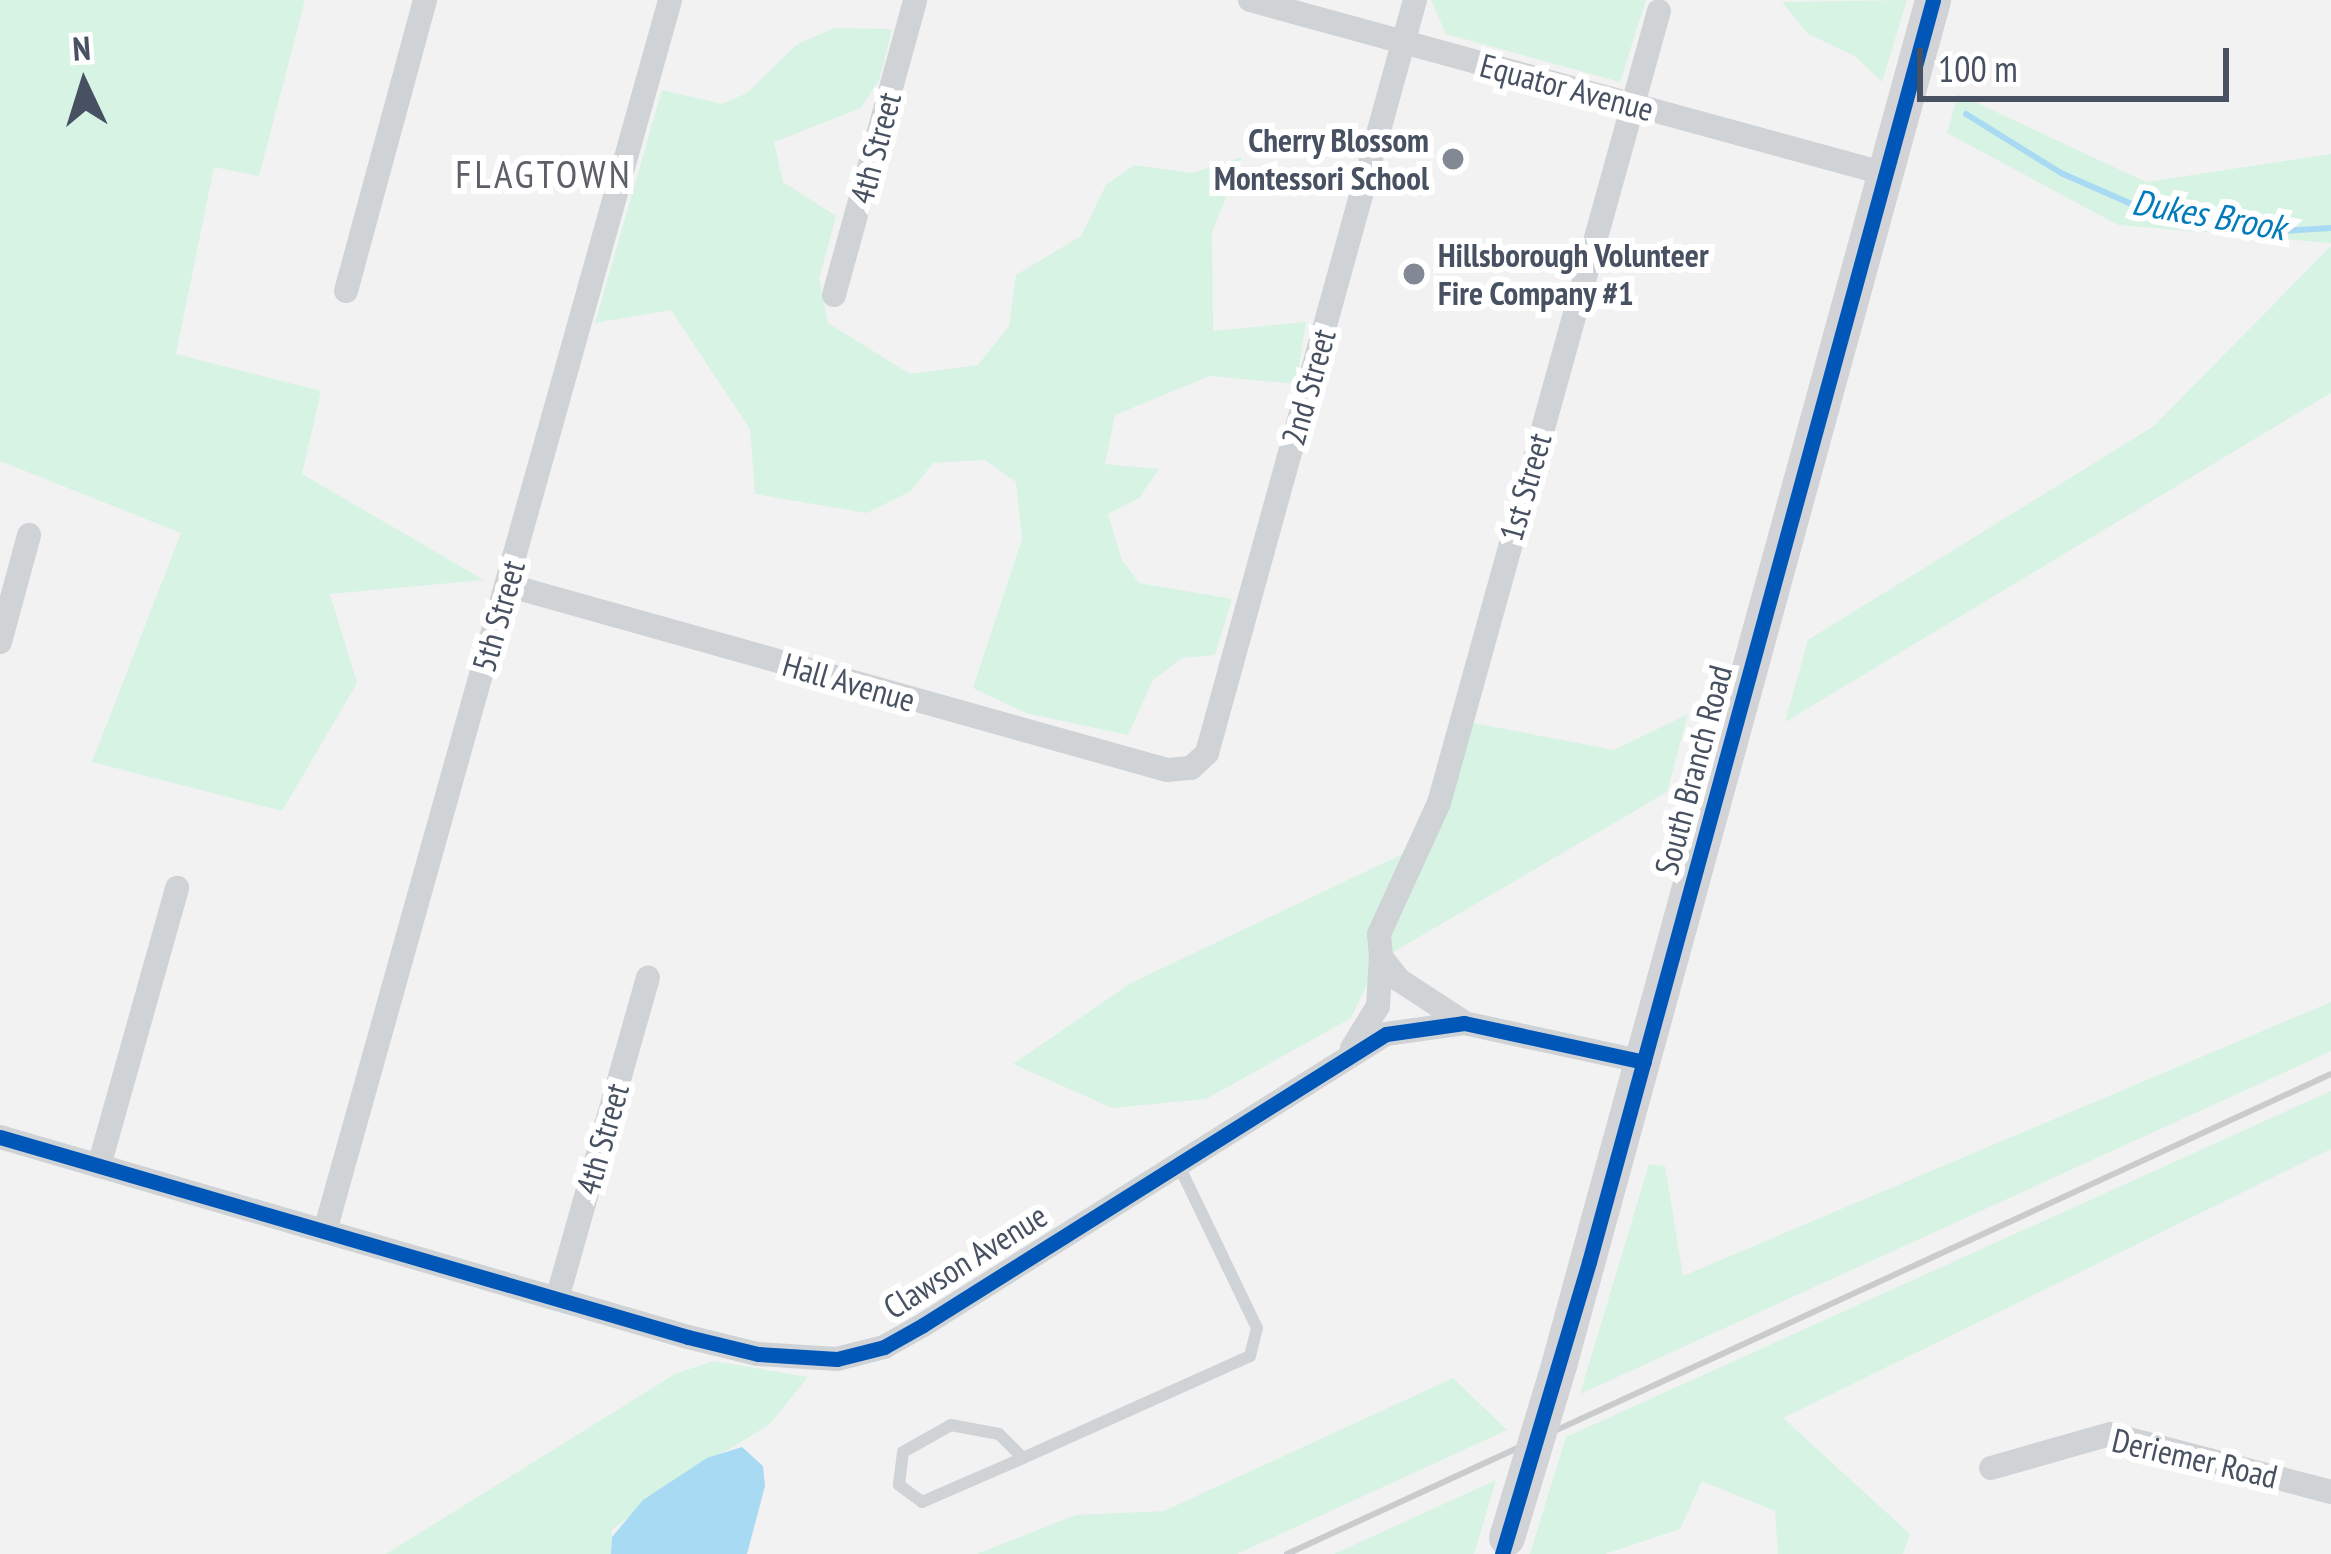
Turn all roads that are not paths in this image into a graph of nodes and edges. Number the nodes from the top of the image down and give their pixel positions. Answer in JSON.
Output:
{"nodes":[{"id":1,"x":425,"y":0,"type":"edge"},
{"id":2,"x":670,"y":0,"type":"edge"},
{"id":3,"x":915,"y":0,"type":"edge"},
{"id":4,"x":1250,"y":0,"type":"edge"},
{"id":5,"x":1415,"y":0,"type":"edge"},
{"id":6,"x":1934,"y":0,"type":"edge"},
{"id":7,"x":1659,"y":11,"type":"dead end"},
{"id":8,"x":1404,"y":42,"type":"junction"},
{"id":9,"x":1632,"y":105,"type":"junction"},
{"id":10,"x":1883,"y":173,"type":"junction"},
{"id":11,"x":346,"y":291,"type":"dead end"},
{"id":12,"x":834,"y":295,"type":"dead end"},
{"id":13,"x":29,"y":535,"type":"dead end"},
{"id":14,"x":507,"y":585,"type":"junction"},
{"id":15,"x":0,"y":643,"type":"edge"},
{"id":16,"x":1191,"y":768,"type":"joint"},
{"id":17,"x":177,"y":888,"type":"dead end"},
{"id":18,"x":1381,"y":957,"type":"junction"},
{"id":19,"x":647,"y":978,"type":"dead end"},
{"id":20,"x":1465,"y":1023,"type":"junction"},
{"id":21,"x":1350,"y":1051,"type":"junction"},
{"id":22,"x":1644,"y":1062,"type":"junction"},
{"id":23,"x":0,"y":1137,"type":"edge"},
{"id":24,"x":1177,"y":1161,"type":"junction"},
{"id":25,"x":99,"y":1166,"type":"junction"},
{"id":26,"x":325,"y":1232,"type":"junction"},
{"id":27,"x":556,"y":1299,"type":"junction"},
{"id":28,"x":1023,"y":1457,"type":"junction"},
{"id":29,"x":1991,"y":1468,"type":"dead end"},
{"id":30,"x":2331,"y":1492,"type":"edge"},
{"id":31,"x":1504,"y":1546,"type":"edge"}],
"edges":[{"from":1,"to":11,"type":"street"},
{"from":2,"to":14,"type":"street","name":"5th Street"},
{"from":3,"to":12,"type":"street","name":"4th Street"},
{"from":4,"to":8,"type":"street","name":"Equator Avenue"},
{"from":5,"to":8,"type":"street","name":"2nd Street"},
{"from":6,"to":10,"type":"street","name":"South Branch Road"},
{"from":7,"to":9,"type":"street","name":"1st Street"},
{"from":8,"to":9,"type":"street","name":"Equator Avenue"},
{"from":8,"to":16,"type":"street","name":"2nd Street"},
{"from":9,"to":10,"type":"street","name":"Equator Avenue"},
{"from":9,"to":18,"type":"street","name":"1st Street"},
{"from":10,"to":22,"type":"street","name":"South Branch Road"},
{"from":13,"to":15,"type":"street"},
{"from":14,"to":16,"type":"street","name":"Hall Avenue"},
{"from":14,"to":26,"type":"street","name":"5th Street"},
{"from":17,"to":25,"type":"street"},
{"from":18,"to":20,"type":"street"},
{"from":18,"to":21,"type":"street","name":"1st Street"},
{"from":19,"to":27,"type":"street","name":"4th Street"},
{"from":20,"to":21,"type":"street","name":"Clawson Avenue"},
{"from":20,"to":22,"type":"street","name":"Clawson Avenue"},
{"from":21,"to":24,"type":"street","name":"Clawson Avenue"},
{"from":22,"to":31,"type":"street","name":"South Branch Road","bridge":true},
{"from":23,"to":25,"type":"street","name":"Clawson Avenue"},
{"from":24,"to":27,"type":"street","name":"Clawson Avenue"},
{"from":24,"to":28,"type":"lane"},
{"from":25,"to":26,"type":"street","name":"Clawson Avenue"},
{"from":26,"to":27,"type":"street","name":"Clawson Avenue"},
{"from":28,"to":28,"type":"lane"},
{"from":29,"to":30,"type":"street","name":"Deriemer Road"}]}
